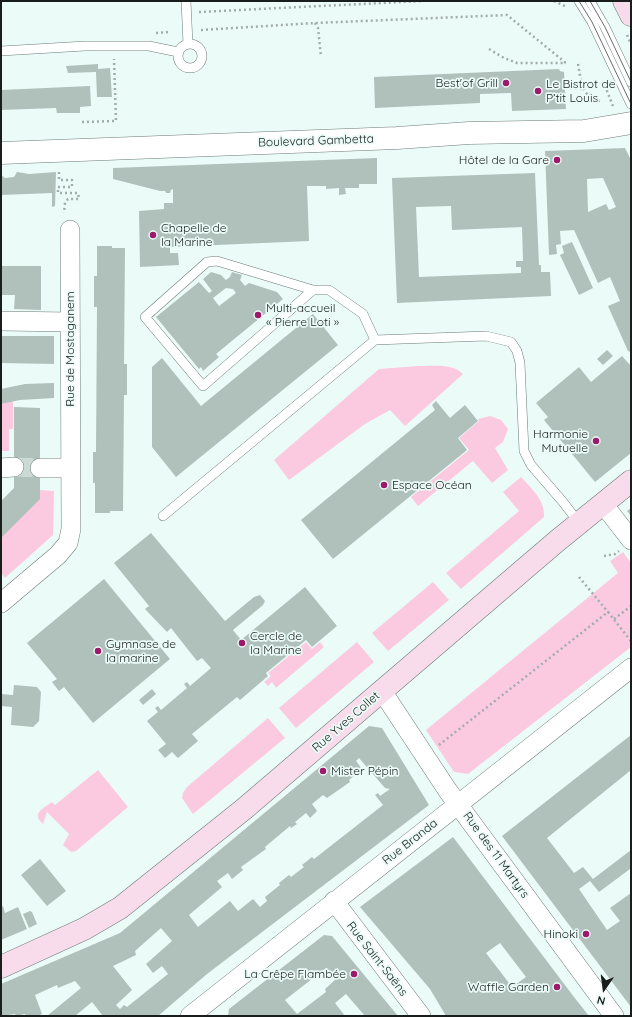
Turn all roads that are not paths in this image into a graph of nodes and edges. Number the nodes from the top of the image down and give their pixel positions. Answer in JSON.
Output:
{"nodes":[{"id":1,"x":186,"y":1,"type":"edge"},
{"id":2,"x":579,"y":1,"type":"edge"},
{"id":3,"x":590,"y":1,"type":"edge"},
{"id":4,"x":624,"y":1,"type":"edge"},
{"id":5,"x":631,"y":15,"type":"edge"},
{"id":6,"x":188,"y":44,"type":"junction"},
{"id":7,"x":1,"y":51,"type":"edge"},
{"id":8,"x":178,"y":52,"type":"junction"},
{"id":9,"x":631,"y":82,"type":"edge"},
{"id":10,"x":631,"y":104,"type":"edge"},
{"id":11,"x":631,"y":123,"type":"edge"},
{"id":12,"x":1,"y":153,"type":"edge"},
{"id":13,"x":70,"y":230,"type":"dead end"},
{"id":14,"x":313,"y":290,"type":"junction"},
{"id":15,"x":1,"y":321,"type":"edge"},
{"id":16,"x":70,"y":322,"type":"junction"},
{"id":17,"x":375,"y":340,"type":"junction"},
{"id":18,"x":40,"y":468,"type":"tunnel mouth"},
{"id":19,"x":71,"y":468,"type":"junction"},
{"id":20,"x":631,"y":481,"type":"edge"},
{"id":21,"x":604,"y":504,"type":"junction"},
{"id":22,"x":163,"y":516,"type":"dead end"},
{"id":23,"x":579,"y":524,"type":"junction"},
{"id":24,"x":631,"y":540,"type":"edge"},
{"id":25,"x":1,"y":603,"type":"edge"},
{"id":26,"x":631,"y":668,"type":"edge"},
{"id":27,"x":382,"y":691,"type":"junction"},
{"id":28,"x":458,"y":804,"type":"junction"},
{"id":29,"x":334,"y":901,"type":"junction"},
{"id":30,"x":48,"y":945,"type":"junction"},
{"id":31,"x":1,"y":959,"type":"edge"},
{"id":32,"x":1,"y":967,"type":"edge"},
{"id":33,"x":200,"y":1013,"type":"edge"},
{"id":34,"x":421,"y":1016,"type":"edge"},
{"id":35,"x":614,"y":1016,"type":"edge"}],
"edges":[{"from":1,"to":6,"type":"lane"},
{"from":2,"to":10,"type":"lane"},
{"from":3,"to":9,"type":"lane"},
{"from":4,"to":5,"type":"main road"},
{"from":6,"to":8,"type":"lane"},
{"from":6,"to":8,"type":"lane"},
{"from":7,"to":8,"type":"lane"},
{"from":11,"to":12,"type":"street","name":"Boulevard Gambetta"},
{"from":13,"to":16,"type":"street","name":"Rue de Mostaganem"},
{"from":14,"to":14,"type":"lane"},
{"from":14,"to":17,"type":"lane"},
{"from":15,"to":16,"type":"street"},
{"from":16,"to":19,"type":"street","name":"Rue de Mostaganem"},
{"from":17,"to":22,"type":"lane"},
{"from":17,"to":23,"type":"lane"},
{"from":18,"to":19,"type":"street"},
{"from":19,"to":25,"type":"street","name":"Rue de Mostaganem"},
{"from":20,"to":21,"type":"main road","name":"Rue Yves Collet"},
{"from":21,"to":23,"type":"main road","name":"Rue Yves Collet"},
{"from":21,"to":24,"type":"street"},
{"from":23,"to":27,"type":"main road","name":"Rue Yves Collet"},
{"from":26,"to":28,"type":"street","name":"Rue Branda"},
{"from":27,"to":28,"type":"street","name":"Rue des 11 Martyrs"},
{"from":27,"to":30,"type":"main road","name":"Rue Yves Collet"},
{"from":28,"to":29,"type":"street","name":"Rue Branda"},
{"from":28,"to":35,"type":"street","name":"Rue des 11 Martyrs"},
{"from":29,"to":33,"type":"street","name":"Rue Branda"},
{"from":29,"to":34,"type":"street","name":"Rue Saint-Saëns"},
{"from":30,"to":31,"type":"main road"},
{"from":30,"to":32,"type":"main road"}]}
